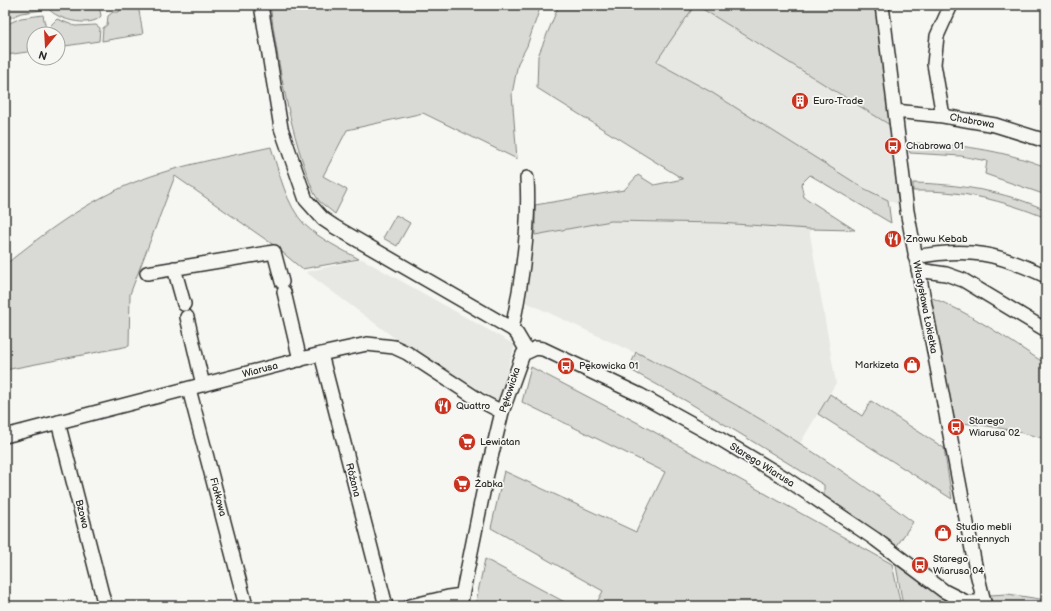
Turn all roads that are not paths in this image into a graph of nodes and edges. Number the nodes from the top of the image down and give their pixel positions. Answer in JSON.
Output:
{"nodes":[{"id":1,"x":262,"y":5,"type":"edge"},
{"id":2,"x":882,"y":5,"type":"edge"},
{"id":3,"x":951,"y":5,"type":"edge"},
{"id":4,"x":895,"y":112,"type":"junction"},
{"id":5,"x":943,"y":116,"type":"junction"},
{"id":6,"x":1046,"y":141,"type":"edge"},
{"id":7,"x":527,"y":178,"type":"dead end"},
{"id":8,"x":915,"y":256,"type":"junction"},
{"id":9,"x":174,"y":268,"type":"junction"},
{"id":10,"x":918,"y":270,"type":"junction"},
{"id":11,"x":147,"y":273,"type":"dead end"},
{"id":12,"x":1046,"y":276,"type":"edge"},
{"id":13,"x":184,"y":304,"type":"dead end"},
{"id":14,"x":187,"y":317,"type":"dead end"},
{"id":15,"x":512,"y":329,"type":"junction"},
{"id":16,"x":1046,"y":330,"type":"edge"},
{"id":17,"x":528,"y":351,"type":"junction"},
{"id":18,"x":321,"y":354,"type":"junction"},
{"id":19,"x":300,"y":360,"type":"junction"},
{"id":20,"x":203,"y":385,"type":"junction"},
{"id":21,"x":189,"y":389,"type":"junction"},
{"id":22,"x":502,"y":412,"type":"junction"},
{"id":23,"x":58,"y":422,"type":"junction"},
{"id":24,"x":5,"y":436,"type":"edge"},
{"id":25,"x":461,"y":601,"type":"edge"},
{"id":26,"x":984,"y":604,"type":"edge"},
{"id":27,"x":105,"y":606,"type":"edge"},
{"id":28,"x":246,"y":606,"type":"edge"},
{"id":29,"x":386,"y":606,"type":"edge"},
{"id":30,"x":410,"y":606,"type":"edge"}],
"edges":[{"from":1,"to":15,"type":"street"},
{"from":2,"to":4,"type":"street","name":"Władysława Łokietka"},
{"from":3,"to":5,"type":"street"},
{"from":4,"to":5,"type":"street","name":"Chabrowa"},
{"from":4,"to":8,"type":"street","name":"Władysława Łokietka"},
{"from":5,"to":6,"type":"street","name":"Chabrowa"},
{"from":7,"to":15,"type":"street"},
{"from":8,"to":10,"type":"street","name":"Władysława Łokietka"},
{"from":8,"to":12,"type":"street"},
{"from":9,"to":11,"type":"street"},
{"from":9,"to":13,"type":"street"},
{"from":9,"to":19,"type":"street"},
{"from":10,"to":16,"type":"street"},
{"from":10,"to":26,"type":"street","name":"Władysława Łokietka"},
{"from":14,"to":20,"type":"street"},
{"from":15,"to":17,"type":"street"},
{"from":17,"to":22,"type":"street","name":"Pękowicka"},
{"from":17,"to":26,"type":"street","name":"Starego Wiarusa"},
{"from":18,"to":19,"type":"street","name":"Wiarusa"},
{"from":18,"to":22,"type":"street","name":"Wiarusa"},
{"from":18,"to":29,"type":"street","name":"Różana"},
{"from":19,"to":20,"type":"street","name":"Wiarusa"},
{"from":20,"to":21,"type":"street","name":"Wiarusa"},
{"from":21,"to":23,"type":"street","name":"Wiarusa"},
{"from":21,"to":28,"type":"street","name":"Fiołkowa"},
{"from":22,"to":25,"type":"street","name":"Pękowicka"},
{"from":23,"to":24,"type":"street","name":"Wiarusa"},
{"from":23,"to":27,"type":"street","name":"Bzowa"},
{"from":25,"to":30,"type":"street"}]}
